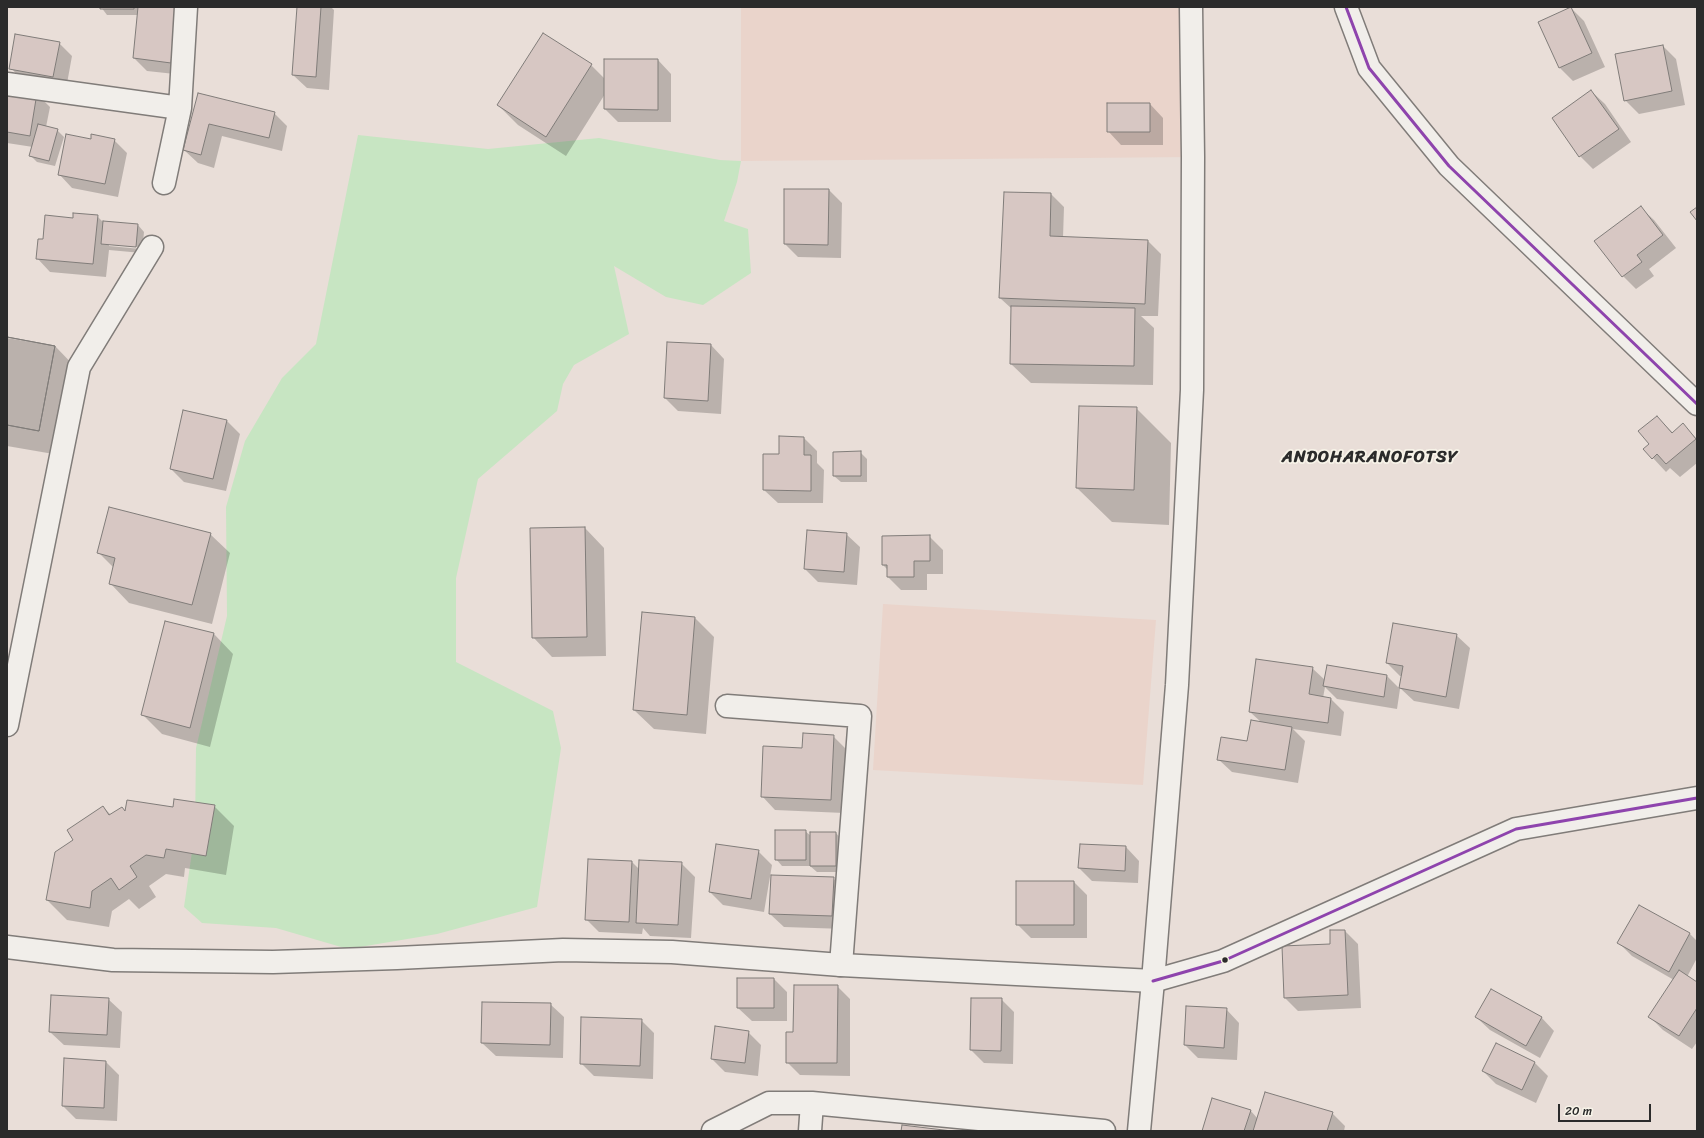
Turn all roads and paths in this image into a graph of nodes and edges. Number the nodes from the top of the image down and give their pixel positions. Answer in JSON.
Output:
{"nodes":[{"id":1,"x":186,"y":7,"type":"edge"},
{"id":2,"x":1191,"y":7,"type":"edge"},
{"id":3,"x":1346,"y":7,"type":"edge"},
{"id":4,"x":7,"y":84,"type":"edge"},
{"id":5,"x":180,"y":108,"type":"junction"},
{"id":6,"x":164,"y":183,"type":"dead end"},
{"id":7,"x":152,"y":247,"type":"dead end"},
{"id":8,"x":1697,"y":404,"type":"edge"},
{"id":9,"x":727,"y":706,"type":"dead end"},
{"id":10,"x":7,"y":725,"type":"edge"},
{"id":11,"x":1697,"y":798,"type":"edge"},
{"id":12,"x":7,"y":947,"type":"edge"},
{"id":13,"x":841,"y":965,"type":"junction"},
{"id":14,"x":1153,"y":980,"type":"junction"},
{"id":15,"x":812,"y":1103,"type":"junction"},
{"id":16,"x":713,"y":1131,"type":"edge"},
{"id":17,"x":810,"y":1131,"type":"edge"},
{"id":18,"x":1104,"y":1131,"type":"edge"},
{"id":19,"x":1139,"y":1131,"type":"edge"}],
"edges":[{"from":1,"to":5,"type":"street"},
{"from":2,"to":14,"type":"street"},
{"from":3,"to":8,"type":"street"},
{"from":4,"to":5,"type":"street"},
{"from":5,"to":6,"type":"street"},
{"from":7,"to":10,"type":"street"},
{"from":9,"to":13,"type":"street"},
{"from":11,"to":14,"type":"street"},
{"from":12,"to":13,"type":"street"},
{"from":13,"to":14,"type":"street"},
{"from":14,"to":19,"type":"street"},
{"from":15,"to":16,"type":"street"},
{"from":15,"to":17,"type":"street"},
{"from":15,"to":18,"type":"street"}]}
